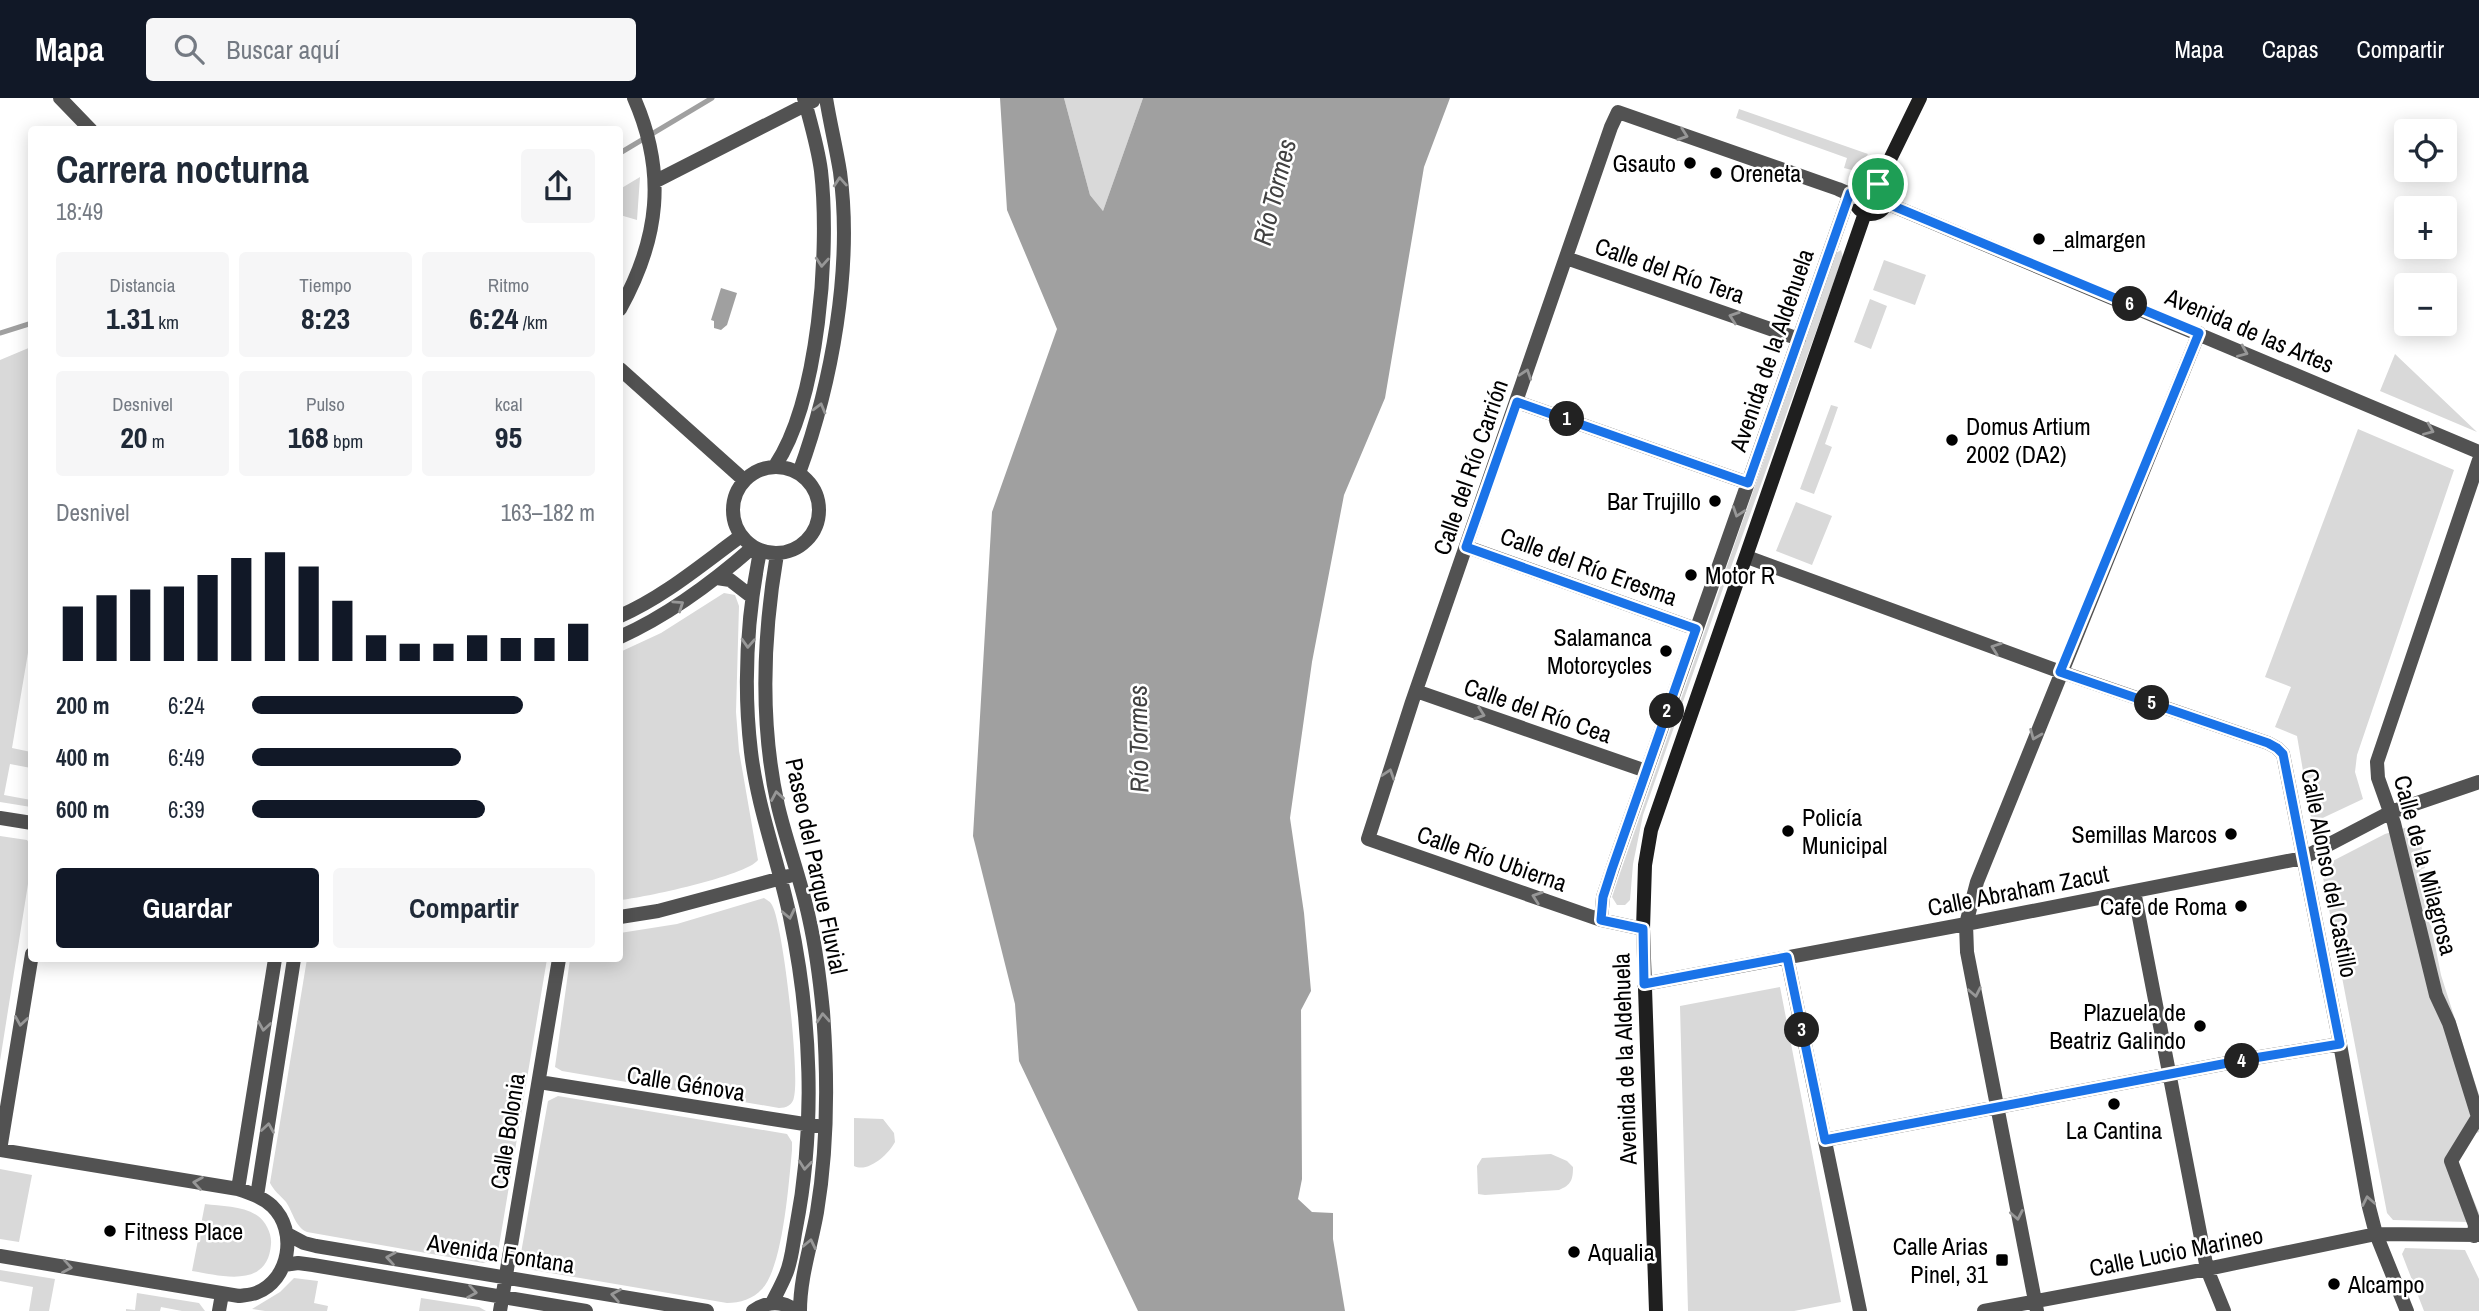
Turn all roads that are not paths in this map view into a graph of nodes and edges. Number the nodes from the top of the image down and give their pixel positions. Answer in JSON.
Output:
{"nodes":[{"id":1,"x":60,"y":98,"type":"edge"},
{"id":2,"x":634,"y":98,"type":"edge"},
{"id":3,"x":825,"y":98,"type":"edge"},
{"id":4,"x":1920,"y":98,"type":"edge"},
{"id":5,"x":805,"y":101,"type":"edge"},
{"id":6,"x":86,"y":126,"type":"edge"},
{"id":7,"x":656,"y":181,"type":"junction"},
{"id":8,"x":1878,"y":184,"type":"junction"},
{"id":9,"x":1853,"y":195,"type":"junction"},
{"id":10,"x":1886,"y":203,"type":"junction"},
{"id":11,"x":1865,"y":213,"type":"junction"},
{"id":12,"x":1566,"y":258,"type":"junction"},
{"id":13,"x":623,"y":303,"type":"edge"},
{"id":14,"x":2199,"y":333,"type":"junction"},
{"id":15,"x":1799,"y":339,"type":"junction"},
{"id":16,"x":623,"y":372,"type":"edge"},
{"id":17,"x":1517,"y":402,"type":"junction"},
{"id":18,"x":2479,"y":452,"type":"edge"},
{"id":19,"x":2479,"y":460,"type":"edge"},
{"id":20,"x":775,"y":466,"type":"junction"},
{"id":21,"x":800,"y":473,"type":"junction"},
{"id":22,"x":744,"y":480,"type":"junction"},
{"id":23,"x":1748,"y":483,"type":"junction"},
{"id":24,"x":741,"y":536,"type":"junction"},
{"id":25,"x":1466,"y":547,"type":"junction"},
{"id":26,"x":757,"y":549,"type":"junction"},
{"id":27,"x":777,"y":554,"type":"junction"},
{"id":28,"x":1747,"y":557,"type":"junction"},
{"id":29,"x":717,"y":578,"type":"junction"},
{"id":30,"x":752,"y":597,"type":"junction"},
{"id":31,"x":623,"y":615,"type":"edge"},
{"id":32,"x":1696,"y":629,"type":"junction"},
{"id":33,"x":623,"y":636,"type":"edge"},
{"id":34,"x":2060,"y":672,"type":"junction"},
{"id":35,"x":1416,"y":691,"type":"junction"},
{"id":36,"x":1646,"y":771,"type":"junction"},
{"id":37,"x":2479,"y":782,"type":"edge"},
{"id":38,"x":2391,"y":812,"type":"junction"},
{"id":39,"x":0,"y":818,"type":"edge"},
{"id":40,"x":28,"y":822,"type":"edge"},
{"id":41,"x":1368,"y":839,"type":"joint"},
{"id":42,"x":2303,"y":858,"type":"junction"},
{"id":43,"x":797,"y":874,"type":"junction"},
{"id":44,"x":780,"y":878,"type":"junction"},
{"id":45,"x":2134,"y":891,"type":"junction"},
{"id":46,"x":623,"y":917,"type":"edge"},
{"id":47,"x":1601,"y":920,"type":"junction"},
{"id":48,"x":1966,"y":924,"type":"junction"},
{"id":49,"x":1643,"y":929,"type":"junction"},
{"id":50,"x":1787,"y":957,"type":"junction"},
{"id":51,"x":31,"y":962,"type":"edge"},
{"id":52,"x":275,"y":962,"type":"edge"},
{"id":53,"x":294,"y":962,"type":"edge"},
{"id":54,"x":559,"y":962,"type":"edge"},
{"id":55,"x":1644,"y":984,"type":"junction"},
{"id":56,"x":2340,"y":1044,"type":"junction"},
{"id":57,"x":2170,"y":1075,"type":"junction"},
{"id":58,"x":539,"y":1082,"type":"junction"},
{"id":59,"x":1997,"y":1108,"type":"junction"},
{"id":60,"x":808,"y":1126,"type":"junction"},
{"id":61,"x":825,"y":1127,"type":"junction"},
{"id":62,"x":1825,"y":1140,"type":"junction"},
{"id":63,"x":0,"y":1150,"type":"edge"},
{"id":64,"x":238,"y":1189,"type":"junction"},
{"id":65,"x":257,"y":1196,"type":"junction"},
{"id":66,"x":2376,"y":1234,"type":"junction"},
{"id":67,"x":289,"y":1235,"type":"junction"},
{"id":68,"x":2477,"y":1238,"type":"edge"},
{"id":69,"x":0,"y":1256,"type":"edge"},
{"id":70,"x":284,"y":1265,"type":"junction"},
{"id":71,"x":2207,"y":1269,"type":"junction"},
{"id":72,"x":506,"y":1276,"type":"junction"},
{"id":73,"x":222,"y":1294,"type":"junction"},
{"id":74,"x":238,"y":1303,"type":"edge"},
{"id":75,"x":772,"y":1303,"type":"junction"},
{"id":76,"x":502,"y":1304,"type":"edge"},
{"id":77,"x":2035,"y":1306,"type":"edge"},
{"id":78,"x":219,"y":1311,"type":"edge"},
{"id":79,"x":586,"y":1311,"type":"edge"},
{"id":80,"x":707,"y":1311,"type":"edge"},
{"id":81,"x":753,"y":1311,"type":"edge"},
{"id":82,"x":798,"y":1311,"type":"edge"},
{"id":83,"x":1656,"y":1311,"type":"edge"},
{"id":84,"x":1860,"y":1311,"type":"edge"},
{"id":85,"x":1984,"y":1311,"type":"edge"},
{"id":86,"x":2224,"y":1311,"type":"edge"},
{"id":87,"x":2407,"y":1311,"type":"edge"}],
"edges":[{"from":1,"to":6,"type":"street"},
{"from":2,"to":7,"type":"street"},
{"from":3,"to":5,"type":"street"},
{"from":21,"to":3,"type":"street","one_way":true},
{"from":4,"to":8,"type":"main road"},
{"from":5,"to":7,"type":"street"},
{"from":5,"to":20,"type":"street","one_way":true},
{"from":7,"to":13,"type":"street"},
{"from":8,"to":9,"type":"main road"},
{"from":8,"to":10,"type":"main road"},
{"from":9,"to":11,"type":"main road"},
{"from":12,"to":9,"type":"street","name":"Calle del Río Carrión","one_way":true},
{"from":9,"to":15,"type":"street","name":"Avenida de la Aldehuela"},
{"from":10,"to":11,"type":"main road"},
{"from":10,"to":14,"type":"street","name":"Avenida de las Artes"},
{"from":11,"to":28,"type":"main road","name":"Avenida de la Aldehuela"},
{"from":15,"to":12,"type":"street","name":"Calle del Río Tera","one_way":true},
{"from":17,"to":12,"type":"street","name":"Calle del Río Carrión","one_way":true},
{"from":14,"to":18,"type":"street","name":"Avenida de las Artes","one_way":true},
{"from":14,"to":34,"type":"street"},
{"from":15,"to":23,"type":"street","name":"Avenida de la Aldehuela"},
{"from":16,"to":22,"type":"street"},
{"from":17,"to":23,"type":"street"},
{"from":17,"to":25,"type":"street","name":"Calle del Río Carrión"},
{"from":19,"to":38,"type":"street","name":"Calle de la Milagrosa"},
{"from":20,"to":21,"type":"street"},
{"from":20,"to":22,"type":"street"},
{"from":21,"to":27,"type":"street"},
{"from":22,"to":24,"type":"street"},
{"from":23,"to":32,"type":"street","name":"Avenida de la Aldehuela","one_way":true},
{"from":24,"to":26,"type":"street"},
{"from":24,"to":31,"type":"street"},
{"from":25,"to":32,"type":"street","name":"Calle del Río Eresma"},
{"from":25,"to":35,"type":"street","name":"Calle del Río Carrión"},
{"from":26,"to":27,"type":"street"},
{"from":26,"to":29,"type":"street"},
{"from":26,"to":30,"type":"street","name":"Paseo del Parque Fluvial"},
{"from":43,"to":27,"type":"street","name":"Paseo del Parque Fluvial","one_way":true},
{"from":34,"to":28,"type":"street","name":"Calle Alonso del Castillo","one_way":true},
{"from":28,"to":49,"type":"main road","name":"Avenida de la Aldehuela"},
{"from":29,"to":30,"type":"street"},
{"from":33,"to":29,"type":"street","one_way":true},
{"from":30,"to":44,"type":"street","name":"Paseo del Parque Fluvial","one_way":true},
{"from":32,"to":36,"type":"street","name":"Avenida de la Aldehuela"},
{"from":34,"to":42,"type":"street","name":"Calle Alonso del Castillo"},
{"from":34,"to":48,"type":"street","one_way":true},
{"from":35,"to":36,"type":"street","name":"Calle del Río Cea","one_way":true},
{"from":41,"to":35,"type":"street","name":"Calle del Río Carrión","one_way":true},
{"from":36,"to":47,"type":"street","name":"Avenida de la Aldehuela"},
{"from":37,"to":38,"type":"street","name":"Calle Abraham Zacut"},
{"from":38,"to":42,"type":"street","name":"Calle Abraham Zacut"},
{"from":38,"to":68,"type":"street","name":"Calle de la Milagrosa"},
{"from":39,"to":40,"type":"street"},
{"from":47,"to":41,"type":"street","name":"Calle Río Ubierna","one_way":true},
{"from":42,"to":45,"type":"street","name":"Calle Abraham Zacut"},
{"from":42,"to":56,"type":"street","name":"Calle Alonso del Castillo"},
{"from":43,"to":44,"type":"street"},
{"from":61,"to":43,"type":"street","name":"Paseo del Parque Fluvial","one_way":true},
{"from":44,"to":46,"type":"street"},
{"from":44,"to":60,"type":"street","name":"Paseo del Parque Fluvial","one_way":true},
{"from":45,"to":48,"type":"street","name":"Calle Abraham Zacut"},
{"from":45,"to":57,"type":"street"},
{"from":47,"to":49,"type":"street","name":"Calle Río Ubierna"},
{"from":48,"to":50,"type":"street","name":"Calle Abraham Zacut"},
{"from":48,"to":59,"type":"street","one_way":true},
{"from":49,"to":55,"type":"main road","name":"Avenida de la Aldehuela"},
{"from":50,"to":55,"type":"street","name":"Calle Abraham Zacut"},
{"from":50,"to":62,"type":"street"},
{"from":51,"to":63,"type":"street","one_way":true},
{"from":52,"to":64,"type":"street","one_way":true},
{"from":65,"to":53,"type":"street","one_way":true},
{"from":54,"to":58,"type":"street","name":"Calle Bolonia"},
{"from":55,"to":83,"type":"main road","name":"Avenida de la Aldehuela"},
{"from":56,"to":57,"type":"street"},
{"from":66,"to":56,"type":"street","name":"Calle Alonso del Castillo","one_way":true},
{"from":57,"to":59,"type":"street"},
{"from":57,"to":71,"type":"street"},
{"from":58,"to":60,"type":"street","name":"Calle Génova"},
{"from":58,"to":72,"type":"street","name":"Calle Bolonia"},
{"from":59,"to":62,"type":"street"},
{"from":59,"to":77,"type":"street","one_way":true},
{"from":60,"to":61,"type":"street","name":"Calle Génova"},
{"from":60,"to":75,"type":"street","name":"Paseo del Parque Fluvial","one_way":true},
{"from":82,"to":61,"type":"street","name":"Paseo del Parque Fluvial","one_way":true},
{"from":62,"to":84,"type":"street"},
{"from":64,"to":63,"type":"street","one_way":true},
{"from":64,"to":65,"type":"street"},
{"from":65,"to":67,"type":"street"},
{"from":66,"to":68,"type":"street","name":"Calle Lucio Marineo"},
{"from":66,"to":71,"type":"street","name":"Calle Lucio Marineo"},
{"from":66,"to":87,"type":"street","name":"Calle Alonso del Castillo"},
{"from":67,"to":70,"type":"street"},
{"from":72,"to":67,"type":"street","name":"Avenida Fontana","one_way":true},
{"from":69,"to":73,"type":"street","one_way":true},
{"from":70,"to":74,"type":"street"},
{"from":70,"to":76,"type":"street","name":"Avenida Fontana","one_way":true},
{"from":71,"to":77,"type":"street","name":"Calle Lucio Marineo"},
{"from":71,"to":86,"type":"street"},
{"from":72,"to":76,"type":"street","name":"Calle Bolonia"},
{"from":80,"to":72,"type":"street","name":"Avenida Fontana","one_way":true},
{"from":73,"to":74,"type":"street"},
{"from":73,"to":78,"type":"street"},
{"from":75,"to":81,"type":"street"},
{"from":75,"to":82,"type":"street"},
{"from":76,"to":79,"type":"street","name":"Avenida Fontana"},
{"from":77,"to":85,"type":"street","name":"Calle Lucio Marineo"}]}
